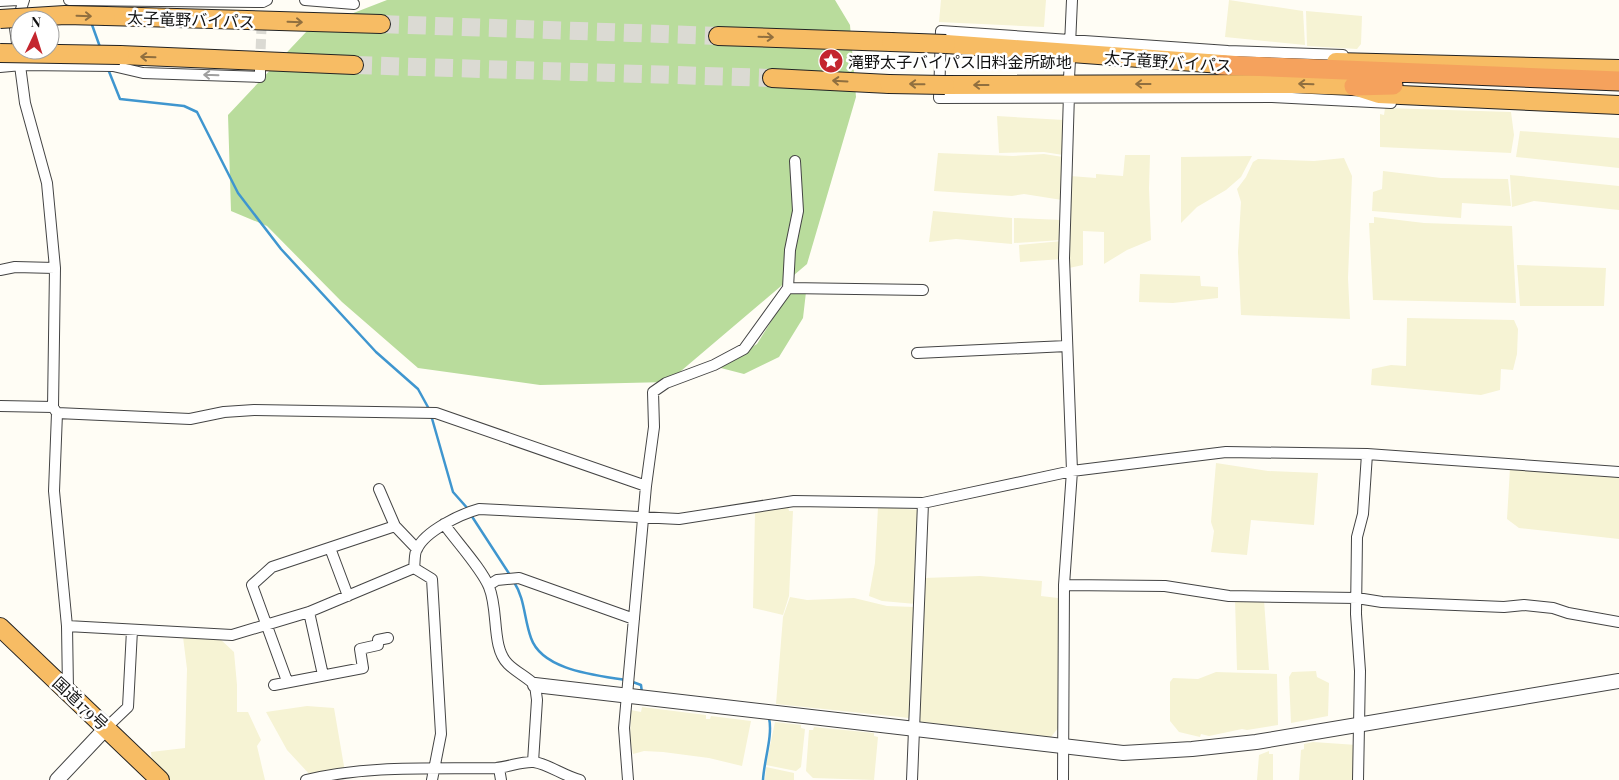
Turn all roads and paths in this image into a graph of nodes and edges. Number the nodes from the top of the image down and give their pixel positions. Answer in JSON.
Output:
{"nodes":[{"id":1,"x":18,"y":0,"type":"edge"},
{"id":2,"x":24,"y":0,"type":"edge"},
{"id":3,"x":69,"y":0,"type":"edge"},
{"id":4,"x":305,"y":0,"type":"edge"},
{"id":5,"x":1072,"y":0,"type":"edge"},
{"id":6,"x":0,"y":1,"type":"edge"},
{"id":7,"x":354,"y":4,"type":"dead end"},
{"id":8,"x":264,"y":5,"type":"edge"},
{"id":9,"x":2,"y":18,"type":"edge"},
{"id":10,"x":382,"y":24,"type":"tunnel mouth"},
{"id":11,"x":718,"y":36,"type":"tunnel mouth"},
{"id":12,"x":1070,"y":42,"type":"junction"},
{"id":13,"x":0,"y":53,"type":"edge"},
{"id":14,"x":70,"y":54,"type":"junction"},
{"id":15,"x":0,"y":60,"type":"edge"},
{"id":16,"x":1070,"y":60,"type":"dead end"},
{"id":17,"x":1619,"y":63,"type":"edge"},
{"id":18,"x":22,"y":64,"type":"junction"},
{"id":19,"x":354,"y":65,"type":"tunnel mouth"},
{"id":20,"x":1220,"y":65,"type":"joint"},
{"id":21,"x":0,"y":67,"type":"edge"},
{"id":22,"x":1619,"y":69,"type":"edge"},
{"id":23,"x":260,"y":74,"type":"dead end"},
{"id":24,"x":772,"y":78,"type":"tunnel mouth"},
{"id":25,"x":1069,"y":78,"type":"dead end"},
{"id":26,"x":1379,"y":78,"type":"junction"},
{"id":27,"x":1619,"y":81,"type":"edge"},
{"id":28,"x":1354,"y":86,"type":"joint"},
{"id":29,"x":1619,"y":94,"type":"edge"},
{"id":30,"x":1069,"y":96,"type":"junction"},
{"id":31,"x":1619,"y":105,"type":"edge"},
{"id":32,"x":1619,"y":112,"type":"edge"},
{"id":33,"x":795,"y":161,"type":"dead end"},
{"id":34,"x":55,"y":268,"type":"junction"},
{"id":35,"x":0,"y":270,"type":"edge"},
{"id":36,"x":788,"y":288,"type":"junction"},
{"id":37,"x":923,"y":290,"type":"dead end"},
{"id":38,"x":1067,"y":346,"type":"junction"},
{"id":39,"x":917,"y":353,"type":"dead end"},
{"id":40,"x":0,"y":406,"type":"edge"},
{"id":41,"x":55,"y":410,"type":"junction"},
{"id":42,"x":1367,"y":454,"type":"junction"},
{"id":43,"x":1072,"y":471,"type":"junction"},
{"id":44,"x":1619,"y":472,"type":"edge"},
{"id":45,"x":646,"y":486,"type":"junction"},
{"id":46,"x":380,"y":489,"type":"dead end"},
{"id":47,"x":923,"y":503,"type":"junction"},
{"id":48,"x":644,"y":517,"type":"junction"},
{"id":49,"x":444,"y":524,"type":"junction"},
{"id":50,"x":395,"y":526,"type":"junction"},
{"id":51,"x":330,"y":548,"type":"junction"},
{"id":52,"x":417,"y":549,"type":"junction"},
{"id":53,"x":414,"y":568,"type":"junction"},
{"id":54,"x":489,"y":585,"type":"junction"},
{"id":55,"x":1064,"y":585,"type":"junction"},
{"id":56,"x":348,"y":596,"type":"junction"},
{"id":57,"x":1357,"y":598,"type":"junction"},
{"id":58,"x":309,"y":612,"type":"junction"},
{"id":59,"x":634,"y":619,"type":"junction"},
{"id":60,"x":1619,"y":622,"type":"edge"},
{"id":61,"x":266,"y":625,"type":"junction"},
{"id":62,"x":67,"y":626,"type":"junction"},
{"id":63,"x":0,"y":627,"type":"edge"},
{"id":64,"x":132,"y":630,"type":"junction"},
{"id":65,"x":388,"y":638,"type":"dead end"},
{"id":66,"x":323,"y":675,"type":"junction"},
{"id":67,"x":1619,"y":681,"type":"edge"},
{"id":68,"x":287,"y":682,"type":"junction"},
{"id":69,"x":535,"y":685,"type":"junction"},
{"id":70,"x":274,"y":686,"type":"dead end"},
{"id":71,"x":68,"y":690,"type":"junction"},
{"id":72,"x":627,"y":696,"type":"junction"},
{"id":73,"x":1360,"y":723,"type":"junction"},
{"id":74,"x":107,"y":727,"type":"junction"},
{"id":75,"x":913,"y":730,"type":"junction"},
{"id":76,"x":1064,"y":747,"type":"junction"},
{"id":77,"x":533,"y":762,"type":"junction"},
{"id":78,"x":435,"y":768,"type":"junction"},
{"id":79,"x":499,"y":768,"type":"junction"},
{"id":80,"x":373,"y":776,"type":"edge"},
{"id":81,"x":329,"y":777,"type":"edge"},
{"id":82,"x":57,"y":780,"type":"edge"},
{"id":83,"x":160,"y":780,"type":"edge"},
{"id":84,"x":306,"y":780,"type":"edge"},
{"id":85,"x":432,"y":780,"type":"edge"},
{"id":86,"x":501,"y":780,"type":"edge"},
{"id":87,"x":580,"y":780,"type":"edge"},
{"id":88,"x":628,"y":780,"type":"edge"},
{"id":89,"x":912,"y":780,"type":"edge"},
{"id":90,"x":1063,"y":780,"type":"edge"},
{"id":91,"x":1358,"y":780,"type":"edge"}],
"edges":[{"from":1,"to":6,"type":"street"},
{"from":2,"to":18,"type":"street"},
{"from":3,"to":8,"type":"street"},
{"from":4,"to":7,"type":"street"},
{"from":5,"to":12,"type":"street"},
{"from":9,"to":10,"type":"highway","name":"太子竜野バイパス","one_way":true,"bridge":true},
{"from":11,"to":20,"type":"highway","name":"太子竜野バイパス","one_way":true,"bridge":true},
{"from":12,"to":17,"type":"street"},
{"from":12,"to":30,"type":"street"},
{"from":13,"to":14,"type":"highway","bridge":true},
{"from":14,"to":15,"type":"highway","bridge":true},
{"from":19,"to":14,"type":"highway","one_way":true,"bridge":true},
{"from":16,"to":25,"type":"street"},
{"from":18,"to":21,"type":"street"},
{"from":23,"to":18,"type":"street","one_way":true},
{"from":18,"to":34,"type":"street"},
{"from":20,"to":26,"type":"highway","name":"太子竜野バイパス"},
{"from":22,"to":26,"type":"highway"},
{"from":28,"to":24,"type":"highway","name":"太子竜野バイパス","one_way":true,"bridge":true},
{"from":26,"to":27,"type":"highway","name":"太子竜野バイパス"},
{"from":26,"to":28,"type":"highway","name":"太子竜野バイパス"},
{"from":26,"to":29,"type":"highway","name":"太子竜野バイパス"},
{"from":26,"to":31,"type":"highway"},
{"from":30,"to":32,"type":"street"},
{"from":30,"to":38,"type":"street"},
{"from":33,"to":36,"type":"street"},
{"from":34,"to":35,"type":"street"},
{"from":34,"to":41,"type":"street"},
{"from":36,"to":37,"type":"street"},
{"from":36,"to":45,"type":"street"},
{"from":38,"to":39,"type":"street"},
{"from":38,"to":43,"type":"street"},
{"from":40,"to":41,"type":"street"},
{"from":41,"to":45,"type":"street"},
{"from":41,"to":62,"type":"street"},
{"from":42,"to":43,"type":"street"},
{"from":42,"to":44,"type":"street"},
{"from":42,"to":57,"type":"street"},
{"from":43,"to":47,"type":"street"},
{"from":43,"to":55,"type":"street"},
{"from":45,"to":48,"type":"street"},
{"from":46,"to":50,"type":"street"},
{"from":47,"to":48,"type":"street"},
{"from":47,"to":75,"type":"street"},
{"from":48,"to":49,"type":"street"},
{"from":48,"to":59,"type":"street"},
{"from":49,"to":52,"type":"street"},
{"from":49,"to":54,"type":"street"},
{"from":50,"to":51,"type":"street"},
{"from":50,"to":52,"type":"street"},
{"from":51,"to":56,"type":"street"},
{"from":51,"to":61,"type":"street"},
{"from":52,"to":53,"type":"street"},
{"from":53,"to":56,"type":"street"},
{"from":53,"to":78,"type":"street"},
{"from":54,"to":59,"type":"street"},
{"from":54,"to":69,"type":"street"},
{"from":55,"to":57,"type":"street"},
{"from":55,"to":76,"type":"street"},
{"from":56,"to":58,"type":"street"},
{"from":57,"to":60,"type":"street"},
{"from":57,"to":73,"type":"street"},
{"from":58,"to":61,"type":"street"},
{"from":58,"to":66,"type":"street"},
{"from":59,"to":72,"type":"street"},
{"from":61,"to":64,"type":"street"},
{"from":61,"to":68,"type":"street"},
{"from":62,"to":64,"type":"street"},
{"from":62,"to":71,"type":"street"},
{"from":63,"to":71,"type":"highway","name":"国道179号"},
{"from":64,"to":74,"type":"street"},
{"from":65,"to":66,"type":"street"},
{"from":66,"to":68,"type":"street"},
{"from":67,"to":73,"type":"street"},
{"from":68,"to":70,"type":"street"},
{"from":69,"to":72,"type":"street"},
{"from":69,"to":77,"type":"street"},
{"from":71,"to":74,"type":"highway","name":"国道179号"},
{"from":72,"to":75,"type":"street"},
{"from":72,"to":88,"type":"street"},
{"from":73,"to":76,"type":"street"},
{"from":73,"to":91,"type":"street"},
{"from":74,"to":82,"type":"street"},
{"from":74,"to":83,"type":"highway","name":"国道179号"},
{"from":75,"to":76,"type":"street"},
{"from":75,"to":89,"type":"street"},
{"from":76,"to":90,"type":"street"},
{"from":77,"to":79,"type":"street"},
{"from":77,"to":87,"type":"street"},
{"from":78,"to":79,"type":"street"},
{"from":78,"to":80,"type":"street"},
{"from":78,"to":85,"type":"street"},
{"from":79,"to":86,"type":"street"},
{"from":80,"to":81,"type":"street"},
{"from":81,"to":84,"type":"street"}]}
